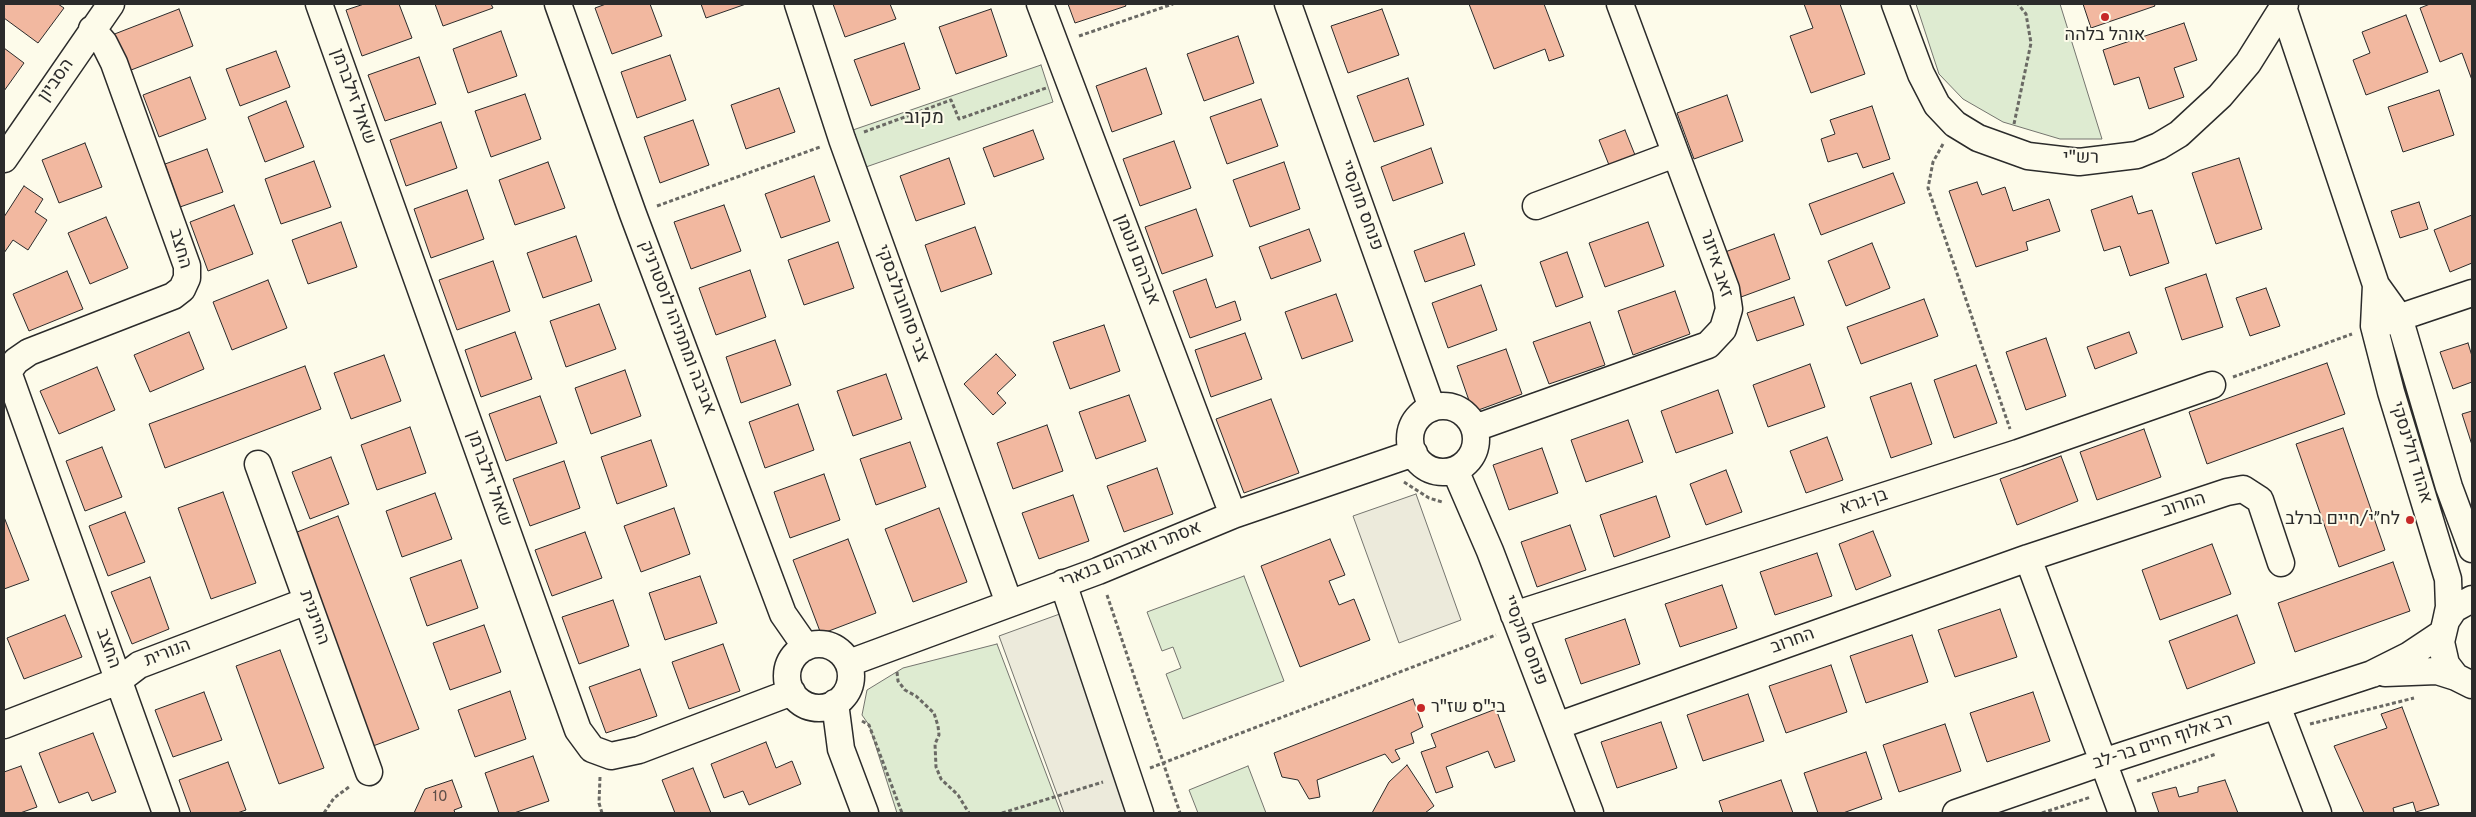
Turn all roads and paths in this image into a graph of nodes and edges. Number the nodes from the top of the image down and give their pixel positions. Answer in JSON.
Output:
{"nodes":[{"id":1,"x":111,"y":4,"type":"edge"},
{"id":2,"x":320,"y":4,"type":"edge"},
{"id":3,"x":558,"y":4,"type":"edge"},
{"id":4,"x":798,"y":4,"type":"edge"},
{"id":5,"x":1040,"y":4,"type":"edge"},
{"id":6,"x":1173,"y":4,"type":"edge"},
{"id":7,"x":1288,"y":4,"type":"edge"},
{"id":8,"x":1620,"y":4,"type":"edge"},
{"id":9,"x":1895,"y":4,"type":"edge"},
{"id":10,"x":2018,"y":4,"type":"edge"},
{"id":11,"x":2289,"y":4,"type":"edge"},
{"id":12,"x":92,"y":29,"type":"junction"},
{"id":13,"x":1055,"y":44,"type":"junction"},
{"id":14,"x":1955,"y":124,"type":"junction"},
{"id":15,"x":2009,"y":150,"type":"junction"},
{"id":16,"x":1675,"y":154,"type":"junction"},
{"id":17,"x":4,"y":159,"type":"edge"},
{"id":18,"x":1536,"y":206,"type":"dead end"},
{"id":19,"x":2376,"y":285,"type":"junction"},
{"id":20,"x":2472,"y":293,"type":"edge"},
{"id":21,"x":2399,"y":317,"type":"junction"},
{"id":22,"x":2374,"y":326,"type":"junction"},
{"id":23,"x":6,"y":371,"type":"edge"},
{"id":24,"x":2212,"y":385,"type":"joint"},
{"id":25,"x":1432,"y":408,"type":"junction"},
{"id":26,"x":1475,"y":428,"type":"junction"},
{"id":27,"x":1414,"y":453,"type":"junction"},
{"id":28,"x":2018,"y":453,"type":"junction"},
{"id":29,"x":258,"y":464,"type":"dead end"},
{"id":30,"x":1455,"y":470,"type":"junction"},
{"id":31,"x":1233,"y":515,"type":"junction"},
{"id":32,"x":2472,"y":549,"type":"edge"},
{"id":33,"x":2028,"y":558,"type":"junction"},
{"id":34,"x":2281,"y":563,"type":"dead end"},
{"id":35,"x":1098,"y":570,"type":"junction"},
{"id":36,"x":1063,"y":583,"type":"junction"},
{"id":37,"x":2472,"y":599,"type":"edge"},
{"id":38,"x":307,"y":601,"type":"junction"},
{"id":39,"x":1009,"y":603,"type":"junction"},
{"id":40,"x":1514,"y":615,"type":"junction"},
{"id":41,"x":2444,"y":627,"type":"junction"},
{"id":42,"x":806,"y":647,"type":"junction"},
{"id":43,"x":894,"y":647,"type":"junction"},
{"id":44,"x":849,"y":663,"type":"junction"},
{"id":45,"x":2372,"y":674,"type":"junction"},
{"id":46,"x":118,"y":681,"type":"junction"},
{"id":47,"x":2467,"y":684,"type":"edge"},
{"id":48,"x":792,"y":692,"type":"junction"},
{"id":49,"x":2418,"y":697,"type":"dead end"},
{"id":50,"x":835,"y":704,"type":"junction"},
{"id":51,"x":2282,"y":718,"type":"junction"},
{"id":52,"x":4,"y":725,"type":"edge"},
{"id":53,"x":1557,"y":726,"type":"junction"},
{"id":54,"x":2223,"y":751,"type":"dead end"},
{"id":55,"x":601,"y":754,"type":"junction"},
{"id":56,"x":2103,"y":762,"type":"junction"},
{"id":57,"x":1164,"y":764,"type":"junction"},
{"id":58,"x":369,"y":772,"type":"joint"},
{"id":59,"x":1127,"y":774,"type":"junction"},
{"id":60,"x":2114,"y":789,"type":"junction"},
{"id":61,"x":166,"y":813,"type":"edge"},
{"id":62,"x":324,"y":813,"type":"edge"},
{"id":63,"x":602,"y":813,"type":"edge"},
{"id":64,"x":864,"y":813,"type":"edge"},
{"id":65,"x":969,"y":813,"type":"edge"},
{"id":66,"x":1002,"y":813,"type":"edge"},
{"id":67,"x":1140,"y":813,"type":"edge"},
{"id":68,"x":1180,"y":813,"type":"edge"},
{"id":69,"x":1590,"y":813,"type":"edge"},
{"id":70,"x":1956,"y":813,"type":"edge"},
{"id":71,"x":2042,"y":813,"type":"edge"},
{"id":72,"x":2122,"y":813,"type":"edge"},
{"id":73,"x":2318,"y":813,"type":"edge"}],
"edges":[{"from":1,"to":12,"type":"street","name":"הסביון"},
{"from":2,"to":55,"type":"street","name":"שאול זילברמן"},
{"from":3,"to":42,"type":"street","name":"אביבה ומתתיהו לוסטרניק"},
{"from":4,"to":39,"type":"street","name":"צבי סוחובולבסקי"},
{"from":5,"to":13,"type":"street","name":"אברהם נוטמן"},
{"from":6,"to":13,"type":"path"},
{"from":7,"to":25,"type":"street","name":"פנחס מוקסיי"},
{"from":8,"to":16,"type":"street","name":"זאב איזנר"},
{"from":9,"to":14,"type":"street","name":"רש\"י"},
{"from":10,"to":15,"type":"path"},
{"from":11,"to":15,"type":"street","name":"רש\"י"},
{"from":11,"to":19,"type":"street","name":"אהוד דולינסקי"},
{"from":12,"to":17,"type":"street","name":"הסביון"},
{"from":12,"to":23,"type":"street","name":"החצב"},
{"from":13,"to":31,"type":"street","name":"אברהם נוטמן"},
{"from":14,"to":15,"type":"street","name":"רש\"י"},
{"from":14,"to":28,"type":"path"},
{"from":16,"to":18,"type":"street"},
{"from":16,"to":26,"type":"street","name":"זאב איזנר"},
{"from":19,"to":21,"type":"street","name":"אהוד דולינסקי"},
{"from":19,"to":22,"type":"street","name":"אהוד דולינסקי"},
{"from":20,"to":21,"type":"street"},
{"from":21,"to":22,"type":"street"},
{"from":21,"to":32,"type":"street","name":"אהוד דולינסקי"},
{"from":22,"to":24,"type":"path"},
{"from":22,"to":41,"type":"street","name":"אהוד דולינסקי"},
{"from":23,"to":46,"type":"street","name":"החצב"},
{"from":24,"to":28,"type":"street","name":"בן-גרא"},
{"from":25,"to":26,"type":"street"},
{"from":25,"to":27,"type":"street"},
{"from":26,"to":30,"type":"street"},
{"from":27,"to":30,"type":"street"},
{"from":27,"to":31,"type":"street","name":"אסתר ואברהם בנארי"},
{"from":28,"to":40,"type":"street","name":"בן-גרא"},
{"from":29,"to":38,"type":"street","name":"החיננית"},
{"from":30,"to":40,"type":"street","name":"פנחס מוקסיי"},
{"from":31,"to":35,"type":"street","name":"אסתר ואברהם בנארי"},
{"from":33,"to":34,"type":"street","name":"החרוב"},
{"from":33,"to":53,"type":"street","name":"החרוב"},
{"from":33,"to":56,"type":"street"},
{"from":35,"to":36,"type":"street","name":"אסתר ואברהם בנארי"},
{"from":35,"to":57,"type":"path"},
{"from":36,"to":39,"type":"street","name":"אסתר ואברהם בנארי"},
{"from":36,"to":59,"type":"street"},
{"from":37,"to":41,"type":"street","name":"רב אלוף חיים בר-לב"},
{"from":38,"to":46,"type":"street","name":"הנורית"},
{"from":38,"to":58,"type":"street","name":"החיננית"},
{"from":39,"to":43,"type":"street","name":"אסתר ואברהם בנארי"},
{"from":40,"to":53,"type":"street","name":"פנחס מוקסיי"},
{"from":40,"to":57,"type":"path"},
{"from":41,"to":45,"type":"street","name":"רב אלוף חיים בר-לב"},
{"from":41,"to":47,"type":"street","name":"אהוד דולינסקי"},
{"from":42,"to":44,"type":"street"},
{"from":42,"to":48,"type":"street"},
{"from":43,"to":44,"type":"street","name":"אסתר ואברהם בנארי"},
{"from":43,"to":65,"type":"path"},
{"from":44,"to":50,"type":"street"},
{"from":45,"to":47,"type":"street","name":"רב אלוף חיים בר-לב"},
{"from":45,"to":51,"type":"street","name":"רב אלוף חיים בר-לב"},
{"from":46,"to":52,"type":"street","name":"הנורית"},
{"from":46,"to":61,"type":"street","name":"החצב"},
{"from":48,"to":50,"type":"street"},
{"from":48,"to":55,"type":"street"},
{"from":49,"to":51,"type":"path"},
{"from":50,"to":64,"type":"street"},
{"from":51,"to":56,"type":"street","name":"רב אלוף חיים בר-לב"},
{"from":51,"to":73,"type":"street"},
{"from":53,"to":69,"type":"street","name":"פנחס מוקסיי"},
{"from":54,"to":60,"type":"path"},
{"from":55,"to":63,"type":"path"},
{"from":56,"to":60,"type":"street"},
{"from":56,"to":70,"type":"street","name":"רב אלוף חיים בר-לב"},
{"from":57,"to":59,"type":"path"},
{"from":57,"to":68,"type":"path"},
{"from":58,"to":62,"type":"path"},
{"from":59,"to":66,"type":"path"},
{"from":59,"to":67,"type":"street"},
{"from":60,"to":71,"type":"path"},
{"from":60,"to":72,"type":"street"}]}
